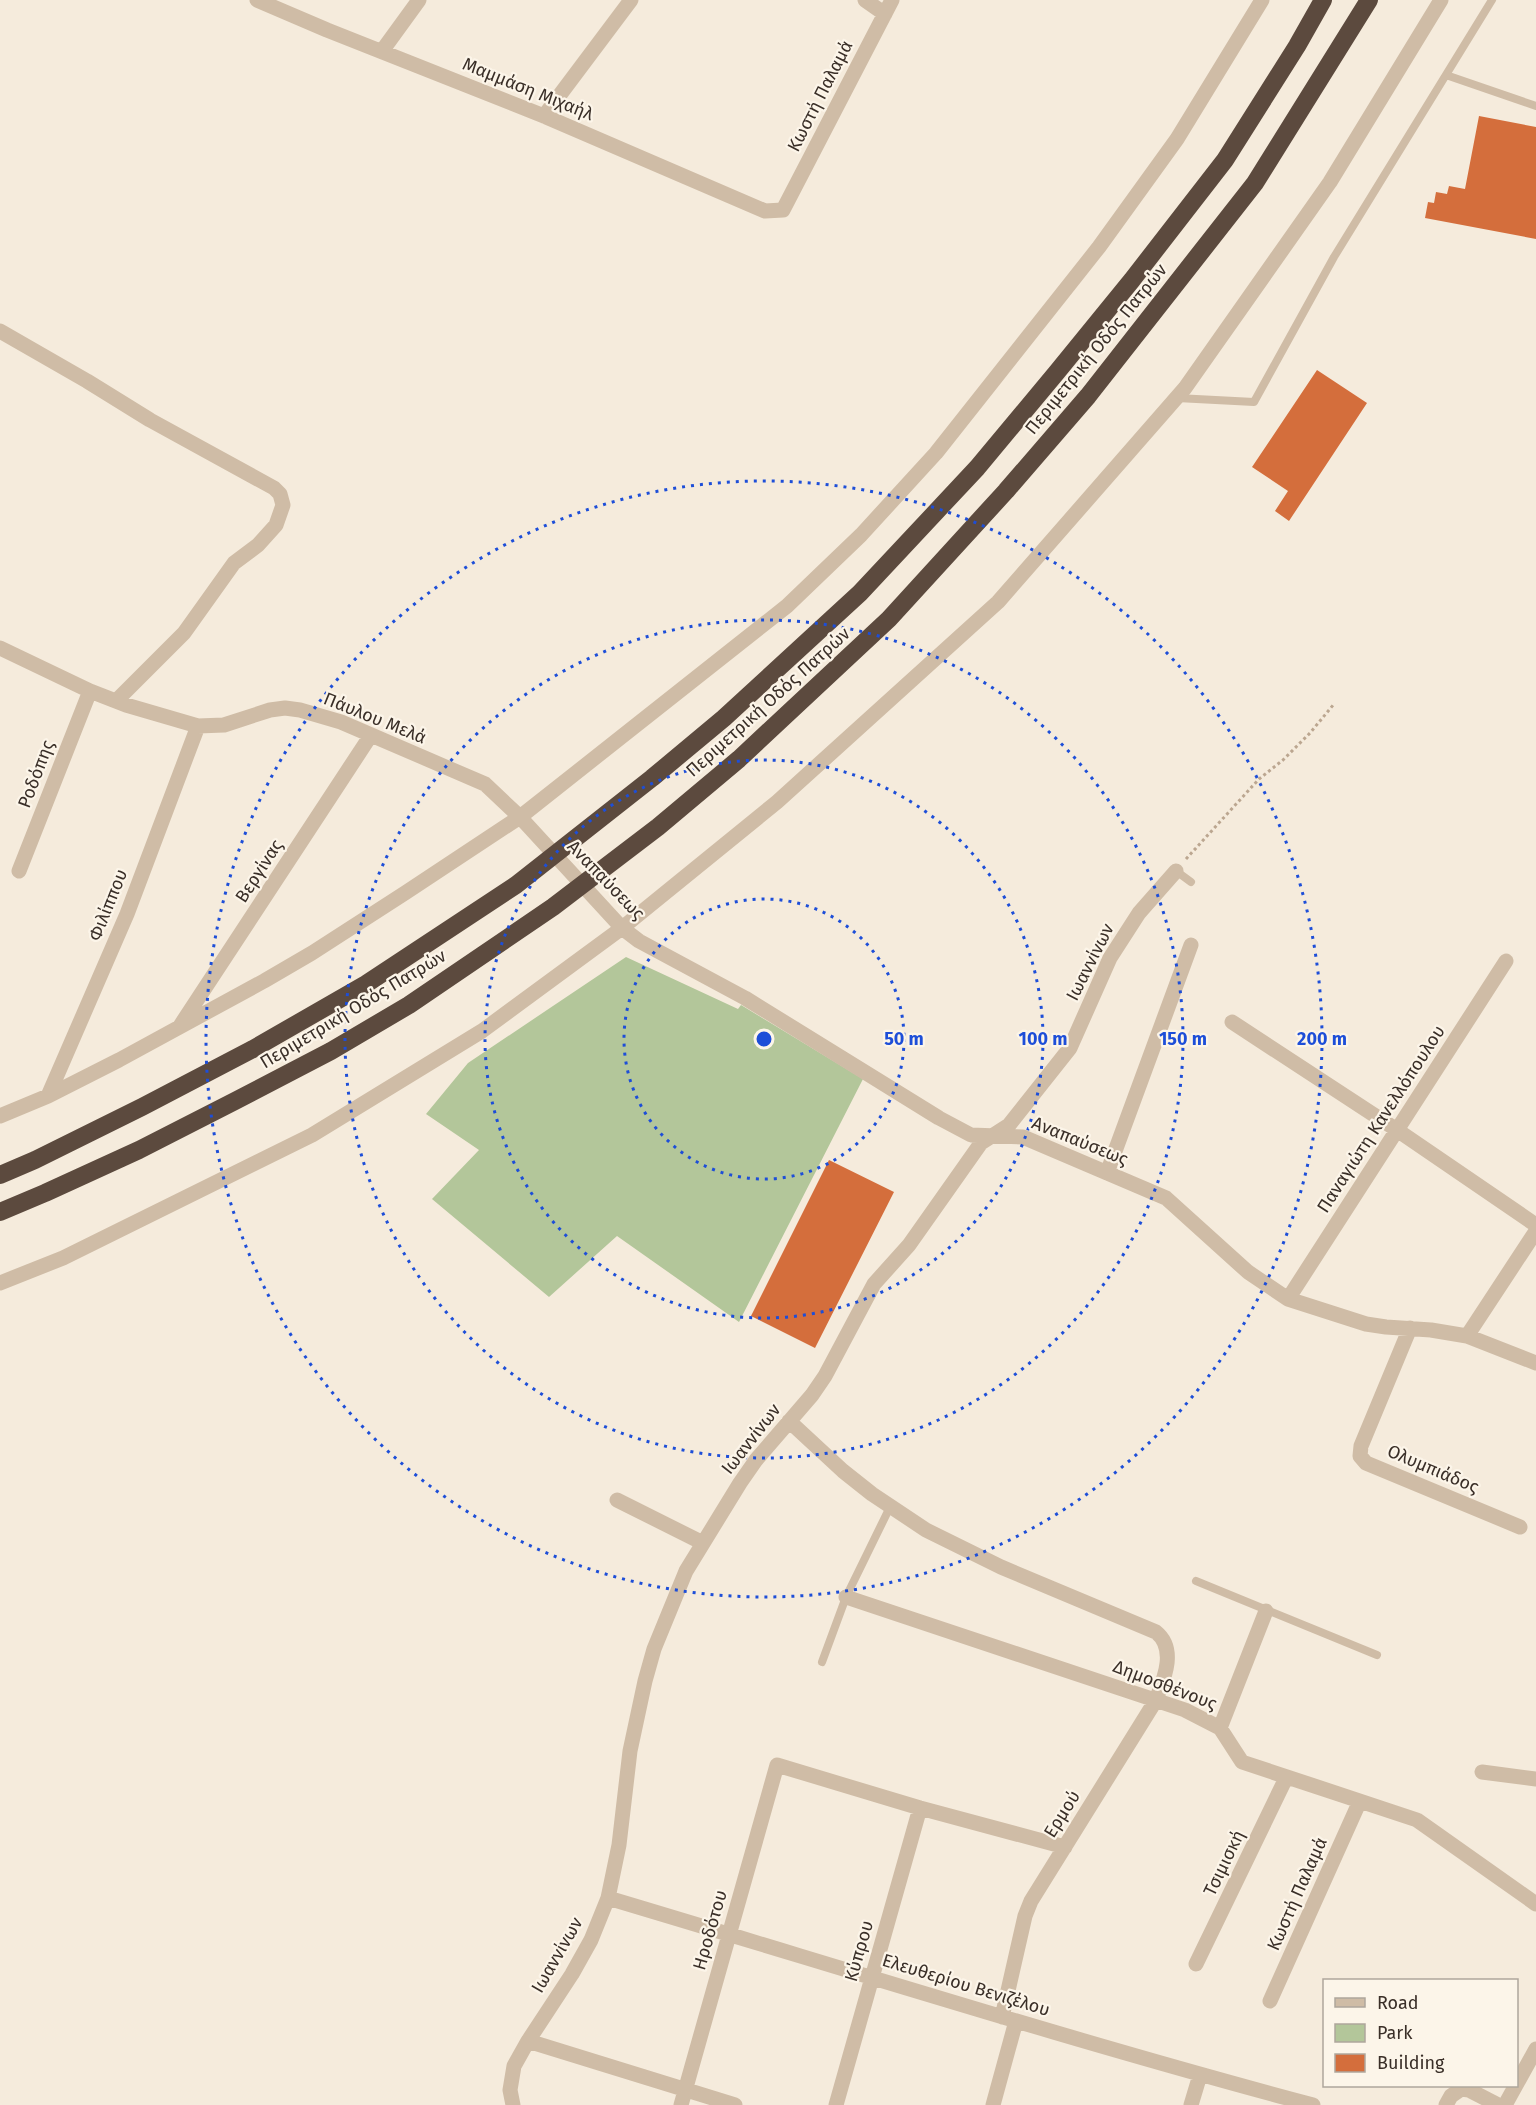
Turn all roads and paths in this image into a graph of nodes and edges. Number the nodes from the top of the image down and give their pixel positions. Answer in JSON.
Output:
{"nodes":[{"id":1,"x":257,"y":0,"type":"edge"},
{"id":2,"x":420,"y":0,"type":"edge"},
{"id":3,"x":631,"y":0,"type":"edge"},
{"id":4,"x":865,"y":0,"type":"edge"},
{"id":5,"x":892,"y":0,"type":"edge"},
{"id":6,"x":1262,"y":0,"type":"edge"},
{"id":7,"x":1323,"y":0,"type":"edge"},
{"id":8,"x":1369,"y":0,"type":"edge"},
{"id":9,"x":1441,"y":0,"type":"edge"},
{"id":10,"x":1492,"y":0,"type":"edge"},
{"id":11,"x":885,"y":14,"type":"junction"},
{"id":12,"x":382,"y":51,"type":"junction"},
{"id":13,"x":1446,"y":75,"type":"junction"},
{"id":14,"x":1536,"y":106,"type":"edge"},
{"id":15,"x":544,"y":116,"type":"junction"},
{"id":16,"x":783,"y":210,"type":"joint"},
{"id":17,"x":0,"y":331,"type":"edge"},
{"id":18,"x":1177,"y":398,"type":"junction"},
{"id":19,"x":0,"y":648,"type":"edge"},
{"id":20,"x":90,"y":691,"type":"junction"},
{"id":21,"x":116,"y":701,"type":"junction"},
{"id":22,"x":1334,"y":704,"type":"dead end"},
{"id":23,"x":198,"y":726,"type":"junction"},
{"id":24,"x":370,"y":735,"type":"junction"},
{"id":25,"x":520,"y":817,"type":"junction"},
{"id":26,"x":19,"y":871,"type":"dead end"},
{"id":27,"x":1176,"y":871,"type":"junction"},
{"id":28,"x":1191,"y":882,"type":"dead end"},
{"id":29,"x":622,"y":928,"type":"junction"},
{"id":30,"x":1191,"y":945,"type":"dead end"},
{"id":31,"x":1506,"y":961,"type":"dead end"},
{"id":32,"x":1232,"y":1022,"type":"dead end"},
{"id":33,"x":179,"y":1028,"type":"junction"},
{"id":34,"x":48,"y":1096,"type":"junction"},
{"id":35,"x":0,"y":1116,"type":"edge"},
{"id":36,"x":1397,"y":1130,"type":"junction"},
{"id":37,"x":993,"y":1136,"type":"junction"},
{"id":38,"x":1107,"y":1173,"type":"junction"},
{"id":39,"x":0,"y":1174,"type":"edge"},
{"id":40,"x":0,"y":1212,"type":"edge"},
{"id":41,"x":1536,"y":1225,"type":"edge"},
{"id":42,"x":1536,"y":1231,"type":"edge"},
{"id":43,"x":0,"y":1283,"type":"edge"},
{"id":44,"x":1288,"y":1299,"type":"junction"},
{"id":45,"x":1410,"y":1328,"type":"junction"},
{"id":46,"x":1467,"y":1336,"type":"junction"},
{"id":47,"x":1536,"y":1363,"type":"edge"},
{"id":48,"x":789,"y":1421,"type":"junction"},
{"id":49,"x":617,"y":1500,"type":"dead end"},
{"id":50,"x":890,"y":1507,"type":"junction"},
{"id":51,"x":1520,"y":1527,"type":"dead end"},
{"id":52,"x":703,"y":1543,"type":"junction"},
{"id":53,"x":1196,"y":1581,"type":"dead end"},
{"id":54,"x":846,"y":1597,"type":"junction"},
{"id":55,"x":1266,"y":1611,"type":"junction"},
{"id":56,"x":1377,"y":1655,"type":"dead end"},
{"id":57,"x":822,"y":1662,"type":"dead end"},
{"id":58,"x":1156,"y":1700,"type":"junction"},
{"id":59,"x":1220,"y":1728,"type":"junction"},
{"id":60,"x":1482,"y":1772,"type":"dead end"},
{"id":61,"x":1286,"y":1778,"type":"junction"},
{"id":62,"x":1536,"y":1779,"type":"edge"},
{"id":63,"x":1359,"y":1803,"type":"junction"},
{"id":64,"x":920,"y":1808,"type":"junction"},
{"id":65,"x":1065,"y":1847,"type":"junction"},
{"id":66,"x":608,"y":1898,"type":"junction"},
{"id":67,"x":1536,"y":1904,"type":"edge"},
{"id":68,"x":728,"y":1934,"type":"junction"},
{"id":69,"x":1196,"y":1964,"type":"dead end"},
{"id":70,"x":873,"y":1977,"type":"junction"},
{"id":71,"x":1270,"y":2001,"type":"dead end"},
{"id":72,"x":1009,"y":2019,"type":"junction"},
{"id":73,"x":528,"y":2041,"type":"junction"},
{"id":74,"x":1536,"y":2049,"type":"edge"},
{"id":75,"x":1532,"y":2069,"type":"edge"},
{"id":76,"x":1200,"y":2075,"type":"junction"},
{"id":77,"x":685,"y":2090,"type":"junction"},
{"id":78,"x":513,"y":2105,"type":"edge"},
{"id":79,"x":681,"y":2105,"type":"edge"},
{"id":80,"x":735,"y":2105,"type":"edge"},
{"id":81,"x":836,"y":2105,"type":"edge"},
{"id":82,"x":993,"y":2105,"type":"edge"},
{"id":83,"x":1191,"y":2105,"type":"edge"},
{"id":84,"x":1313,"y":2105,"type":"edge"},
{"id":85,"x":1446,"y":2105,"type":"edge"},
{"id":86,"x":1498,"y":2105,"type":"edge"},
{"id":87,"x":1505,"y":2105,"type":"edge"}],
"edges":[{"from":1,"to":12,"type":"street","name":"Μαμμάση Μιχαήλ"},
{"from":2,"to":12,"type":"street"},
{"from":3,"to":15,"type":"street"},
{"from":4,"to":11,"type":"street"},
{"from":5,"to":11,"type":"street","name":"Κωστή Παλαμά"},
{"from":6,"to":25,"type":"street"},
{"from":7,"to":39,"type":"highway","name":"Περιμετρική Οδός Πατρών"},
{"from":8,"to":40,"type":"highway","name":"Περιμετρική Οδός Πατρών"},
{"from":9,"to":18,"type":"street"},
{"from":10,"to":13,"type":"lane"},
{"from":11,"to":16,"type":"street","name":"Κωστή Παλαμά"},
{"from":12,"to":15,"type":"street","name":"Μαμμάση Μιχαήλ"},
{"from":13,"to":14,"type":"lane"},
{"from":13,"to":18,"type":"lane"},
{"from":15,"to":16,"type":"street","name":"Μαμμάση Μιχαήλ"},
{"from":17,"to":21,"type":"street"},
{"from":18,"to":29,"type":"street"},
{"from":19,"to":20,"type":"street","name":"Πάυλου Μελά"},
{"from":20,"to":21,"type":"street","name":"Πάυλου Μελά"},
{"from":20,"to":26,"type":"street","name":"Ροδόπης"},
{"from":21,"to":23,"type":"street","name":"Πάυλου Μελά"},
{"from":22,"to":27,"type":"path"},
{"from":23,"to":24,"type":"street","name":"Πάυλου Μελά"},
{"from":23,"to":34,"type":"street","name":"Φιλίππου"},
{"from":24,"to":25,"type":"street","name":"Πάυλου Μελά"},
{"from":24,"to":33,"type":"street","name":"Βεργίνας"},
{"from":25,"to":29,"type":"street","name":"Αναπαύσεως"},
{"from":25,"to":33,"type":"street"},
{"from":27,"to":28,"type":"lane"},
{"from":27,"to":37,"type":"street","name":"Ιωαννίνων"},
{"from":29,"to":37,"type":"street","name":"Αναπαύσεως"},
{"from":29,"to":43,"type":"street"},
{"from":30,"to":38,"type":"street"},
{"from":31,"to":36,"type":"street","name":"Παναγιώτη Κανελλόπουλου"},
{"from":32,"to":36,"type":"street"},
{"from":33,"to":34,"type":"street"},
{"from":34,"to":35,"type":"street"},
{"from":36,"to":41,"type":"street"},
{"from":36,"to":44,"type":"street","name":"Παναγιώτη Κανελλόπουλου"},
{"from":37,"to":38,"type":"street","name":"Αναπαύσεως"},
{"from":37,"to":48,"type":"street","name":"Ιωαννίνων"},
{"from":38,"to":44,"type":"street","name":"Αναπαύσεως"},
{"from":42,"to":46,"type":"street"},
{"from":44,"to":45,"type":"street","name":"Αναπαύσεως"},
{"from":45,"to":46,"type":"street","name":"Αναπαύσεως"},
{"from":45,"to":51,"type":"street","name":"Ολυμπιάδος"},
{"from":46,"to":47,"type":"street","name":"Αναπαύσεως"},
{"from":48,"to":50,"type":"street"},
{"from":48,"to":52,"type":"street","name":"Ιωαννίνων"},
{"from":49,"to":52,"type":"street"},
{"from":50,"to":54,"type":"lane"},
{"from":50,"to":58,"type":"street","name":"Ερμού"},
{"from":52,"to":66,"type":"street","name":"Ιωαννίνων"},
{"from":53,"to":55,"type":"lane"},
{"from":54,"to":57,"type":"lane"},
{"from":54,"to":58,"type":"street","name":"Δημοσθένους"},
{"from":55,"to":56,"type":"lane"},
{"from":55,"to":59,"type":"street"},
{"from":58,"to":59,"type":"street","name":"Δημοσθένους"},
{"from":58,"to":65,"type":"street","name":"Ερμού"},
{"from":59,"to":61,"type":"street","name":"Δημοσθένους"},
{"from":60,"to":62,"type":"street"},
{"from":61,"to":63,"type":"street","name":"Δημοσθένους"},
{"from":61,"to":69,"type":"street","name":"Τσιμισκή"},
{"from":63,"to":67,"type":"street","name":"Δημοσθένους"},
{"from":63,"to":71,"type":"street","name":"Κωστή Παλαμά"},
{"from":64,"to":65,"type":"street"},
{"from":64,"to":68,"type":"street","name":"Ηροδότου"},
{"from":64,"to":70,"type":"street","name":"Κύπρου"},
{"from":65,"to":72,"type":"street","name":"Ερμού"},
{"from":66,"to":68,"type":"street","name":"Ελευθερίου Βενιζέλου"},
{"from":66,"to":73,"type":"street","name":"Ιωαννίνων"},
{"from":68,"to":70,"type":"street","name":"Ελευθερίου Βενιζέλου"},
{"from":68,"to":77,"type":"street","name":"Ηροδότου"},
{"from":70,"to":72,"type":"street","name":"Ελευθερίου Βενιζέλου"},
{"from":70,"to":81,"type":"street","name":"Κύπρου"},
{"from":72,"to":76,"type":"street","name":"Ελευθερίου Βενιζέλου"},
{"from":72,"to":82,"type":"street","name":"Ερμού"},
{"from":73,"to":77,"type":"street"},
{"from":73,"to":78,"type":"street","name":"Ιωαννίνων"},
{"from":74,"to":75,"type":"street"},
{"from":75,"to":87,"type":"street"},
{"from":76,"to":83,"type":"street"},
{"from":76,"to":84,"type":"street","name":"Ελευθερίου Βενιζέλου"},
{"from":77,"to":79,"type":"street","name":"Ηροδότου"},
{"from":77,"to":80,"type":"street"},
{"from":85,"to":86,"type":"street"}]}
